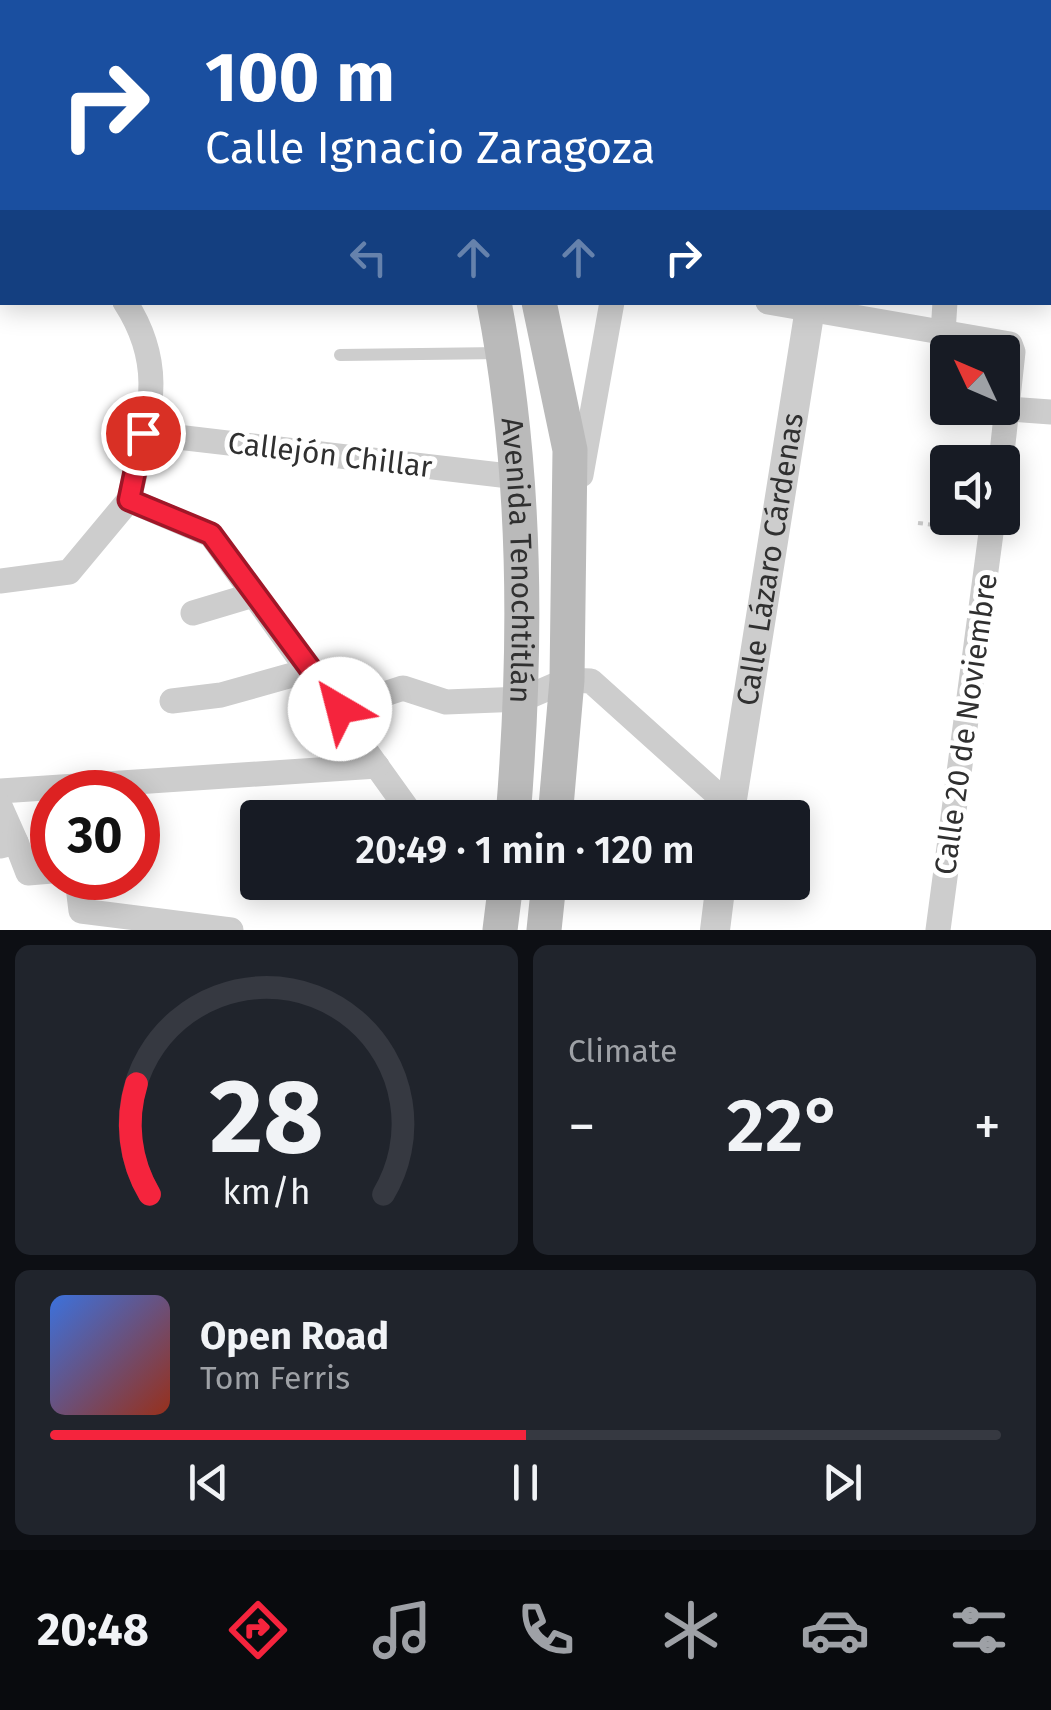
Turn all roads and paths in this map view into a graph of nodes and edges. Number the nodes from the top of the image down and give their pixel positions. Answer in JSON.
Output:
{"nodes":[{"id":1,"x":127,"y":305,"type":"edge"},
{"id":2,"x":495,"y":305,"type":"edge"},
{"id":3,"x":540,"y":305,"type":"edge"},
{"id":4,"x":611,"y":305,"type":"edge"},
{"id":5,"x":945,"y":305,"type":"edge"},
{"id":6,"x":811,"y":307,"type":"edge"},
{"id":7,"x":943,"y":333,"type":"junction"},
{"id":8,"x":955,"y":335,"type":"edge"},
{"id":9,"x":504,"y":353,"type":"junction"},
{"id":10,"x":340,"y":355,"type":"dead end"},
{"id":11,"x":1020,"y":410,"type":"edge"},
{"id":12,"x":1051,"y":412,"type":"edge"},
{"id":13,"x":143,"y":433,"type":"junction"},
{"id":14,"x":518,"y":477,"type":"junction"},
{"id":15,"x":129,"y":500,"type":"junction"},
{"id":16,"x":918,"y":523,"type":"dead end"},
{"id":17,"x":930,"y":523,"type":"edge"},
{"id":18,"x":991,"y":535,"type":"edge"},
{"id":19,"x":568,"y":548,"type":"junction"},
{"id":20,"x":522,"y":560,"type":"junction"},
{"id":21,"x":0,"y":581,"type":"edge"},
{"id":22,"x":253,"y":594,"type":"junction"},
{"id":23,"x":193,"y":614,"type":"dead end"},
{"id":24,"x":310,"y":670,"type":"junction"},
{"id":25,"x":567,"y":680,"type":"junction"},
{"id":26,"x":523,"y":699,"type":"junction"},
{"id":27,"x":172,"y":701,"type":"dead end"},
{"id":28,"x":340,"y":709,"type":"junction"},
{"id":29,"x":377,"y":766,"type":"junction"},
{"id":30,"x":0,"y":791,"type":"edge"},
{"id":31,"x":401,"y":800,"type":"edge"},
{"id":32,"x":515,"y":800,"type":"edge"},
{"id":33,"x":557,"y":800,"type":"edge"},
{"id":34,"x":718,"y":800,"type":"edge"},
{"id":35,"x":732,"y":800,"type":"edge"},
{"id":36,"x":0,"y":806,"type":"edge"},
{"id":37,"x":8,"y":844,"type":"edge"},
{"id":38,"x":30,"y":873,"type":"edge"},
{"id":39,"x":80,"y":900,"type":"edge"},
{"id":40,"x":504,"y":900,"type":"edge"},
{"id":41,"x":547,"y":900,"type":"edge"},
{"id":42,"x":719,"y":900,"type":"edge"},
{"id":43,"x":231,"y":930,"type":"edge"},
{"id":44,"x":500,"y":930,"type":"edge"},
{"id":45,"x":544,"y":930,"type":"edge"},
{"id":46,"x":715,"y":930,"type":"edge"},
{"id":47,"x":938,"y":930,"type":"edge"}],
"edges":[{"from":1,"to":13,"type":"street"},
{"from":2,"to":9,"type":"main road","name":"Avenida Tenochtitlán"},
{"from":3,"to":19,"type":"main road"},
{"from":4,"to":19,"type":"street"},
{"from":5,"to":7,"type":"street"},
{"from":6,"to":7,"type":"street"},
{"from":6,"to":35,"type":"street","name":"Calle Lázaro Cárdenas"},
{"from":7,"to":8,"type":"street"},
{"from":9,"to":10,"type":"lane"},
{"from":9,"to":14,"type":"main road","name":"Avenida Tenochtitlán"},
{"from":11,"to":12,"type":"street"},
{"from":13,"to":14,"type":"street","name":"Callejón Chillar"},
{"from":13,"to":15,"type":"street"},
{"from":14,"to":20,"type":"main road","name":"Avenida Tenochtitlán"},
{"from":15,"to":21,"type":"street"},
{"from":15,"to":22,"type":"street"},
{"from":16,"to":17,"type":"path"},
{"from":18,"to":47,"type":"street","name":"Calle 20 de Noviembre"},
{"from":19,"to":20,"type":"main road"},
{"from":19,"to":25,"type":"main road"},
{"from":20,"to":26,"type":"main road","name":"Avenida Tenochtitlán"},
{"from":22,"to":23,"type":"street"},
{"from":22,"to":24,"type":"street"},
{"from":24,"to":27,"type":"street"},
{"from":24,"to":28,"type":"street"},
{"from":25,"to":26,"type":"street"},
{"from":25,"to":33,"type":"main road"},
{"from":25,"to":34,"type":"street"},
{"from":26,"to":28,"type":"street"},
{"from":26,"to":32,"type":"main road","name":"Avenida Tenochtitlán"},
{"from":28,"to":29,"type":"street"},
{"from":29,"to":30,"type":"street"},
{"from":29,"to":31,"type":"street"},
{"from":36,"to":37,"type":"street"},
{"from":37,"to":38,"type":"street"},
{"from":39,"to":43,"type":"street"},
{"from":40,"to":44,"type":"main road"},
{"from":41,"to":45,"type":"main road"},
{"from":42,"to":46,"type":"street"}]}
